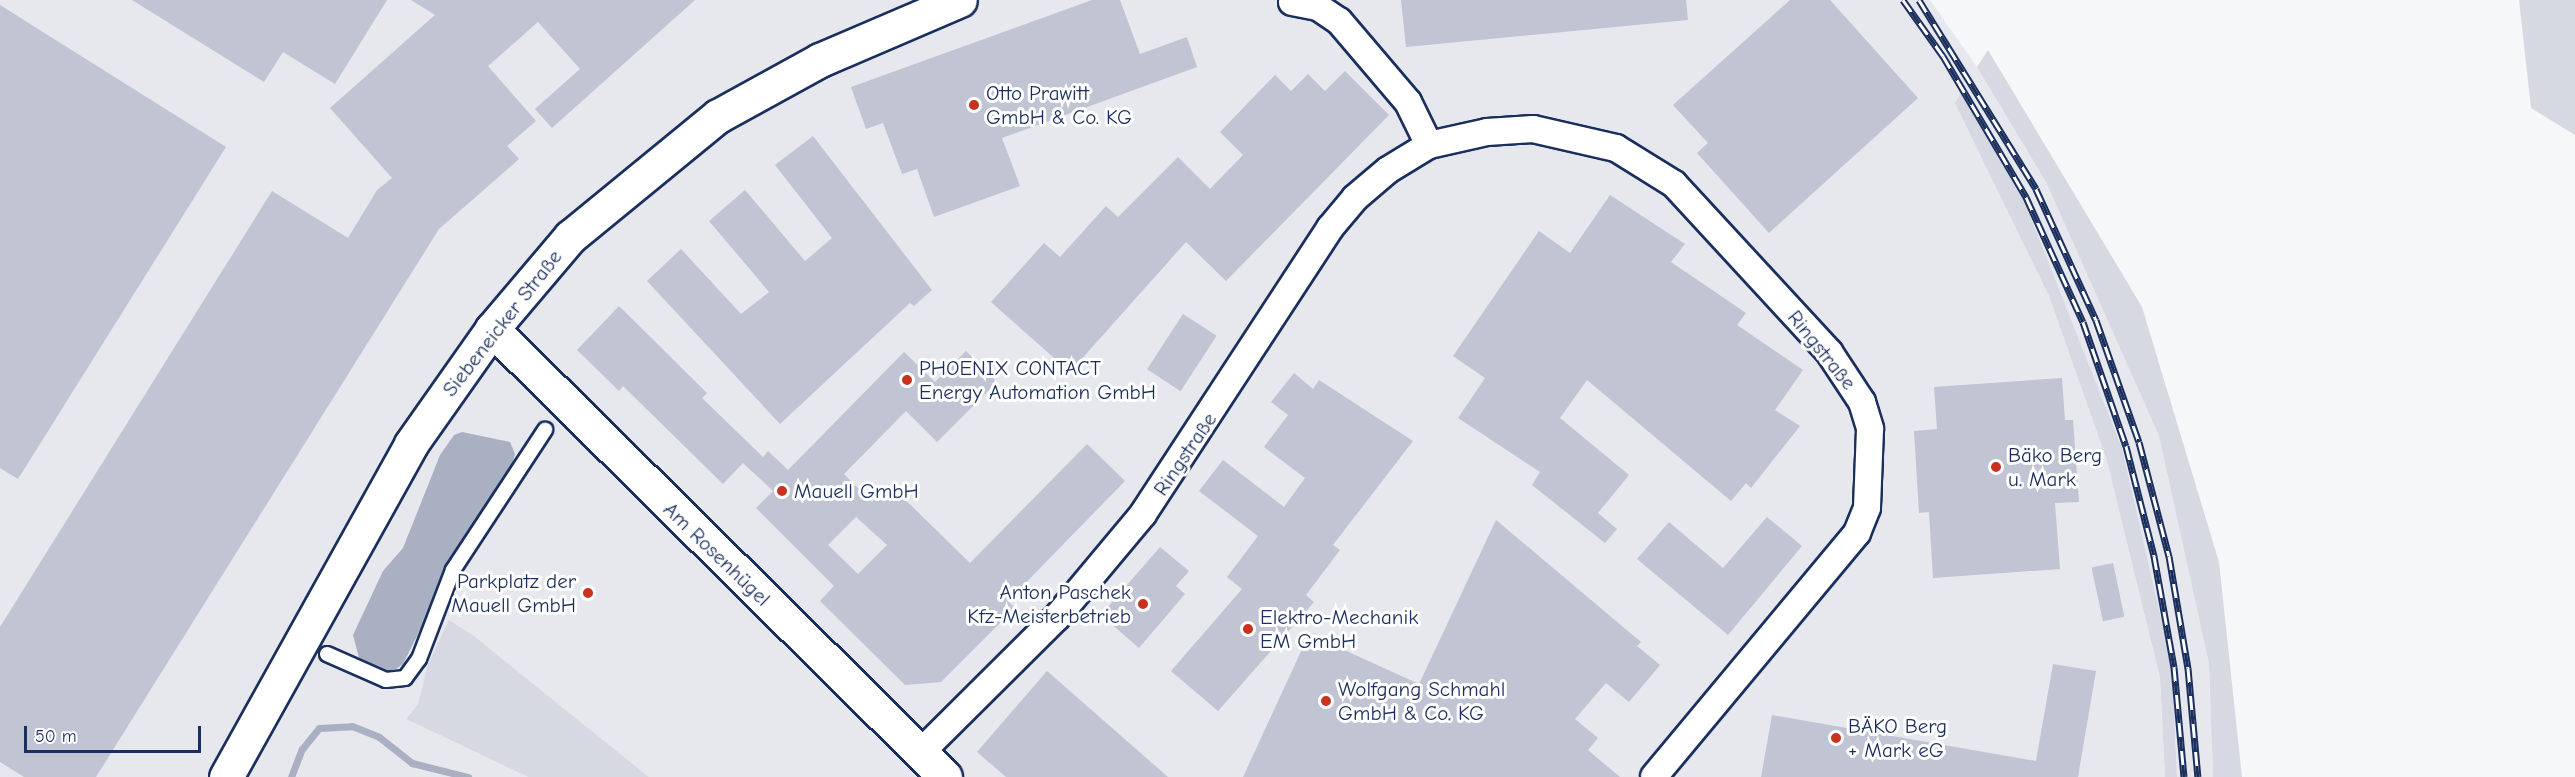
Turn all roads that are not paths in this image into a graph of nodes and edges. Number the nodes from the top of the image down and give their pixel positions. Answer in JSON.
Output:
{"nodes":[{"id":1,"x":960,"y":0,"type":"edge"},
{"id":2,"x":1292,"y":2,"type":"dead end"},
{"id":3,"x":1429,"y":145,"type":"junction"},
{"id":4,"x":492,"y":329,"type":"junction"},
{"id":5,"x":545,"y":430,"type":"dead end"},
{"id":6,"x":327,"y":654,"type":"dead end"},
{"id":7,"x":921,"y":752,"type":"junction"},
{"id":8,"x":226,"y":777,"type":"edge"},
{"id":9,"x":945,"y":777,"type":"edge"},
{"id":10,"x":1654,"y":777,"type":"edge"}],
"edges":[{"from":1,"to":4,"type":"main road","name":"Siebeneicker Straße"},
{"from":2,"to":3,"type":"street"},
{"from":3,"to":7,"type":"street","name":"Ringstraße"},
{"from":3,"to":10,"type":"street","name":"Ringstraße"},
{"from":4,"to":7,"type":"main road","name":"Am Rosenhügel"},
{"from":4,"to":8,"type":"main road","name":"Siebeneicker Straße"},
{"from":5,"to":6,"type":"lane"},
{"from":7,"to":9,"type":"main road","name":"Am Rosenhügel"}]}
